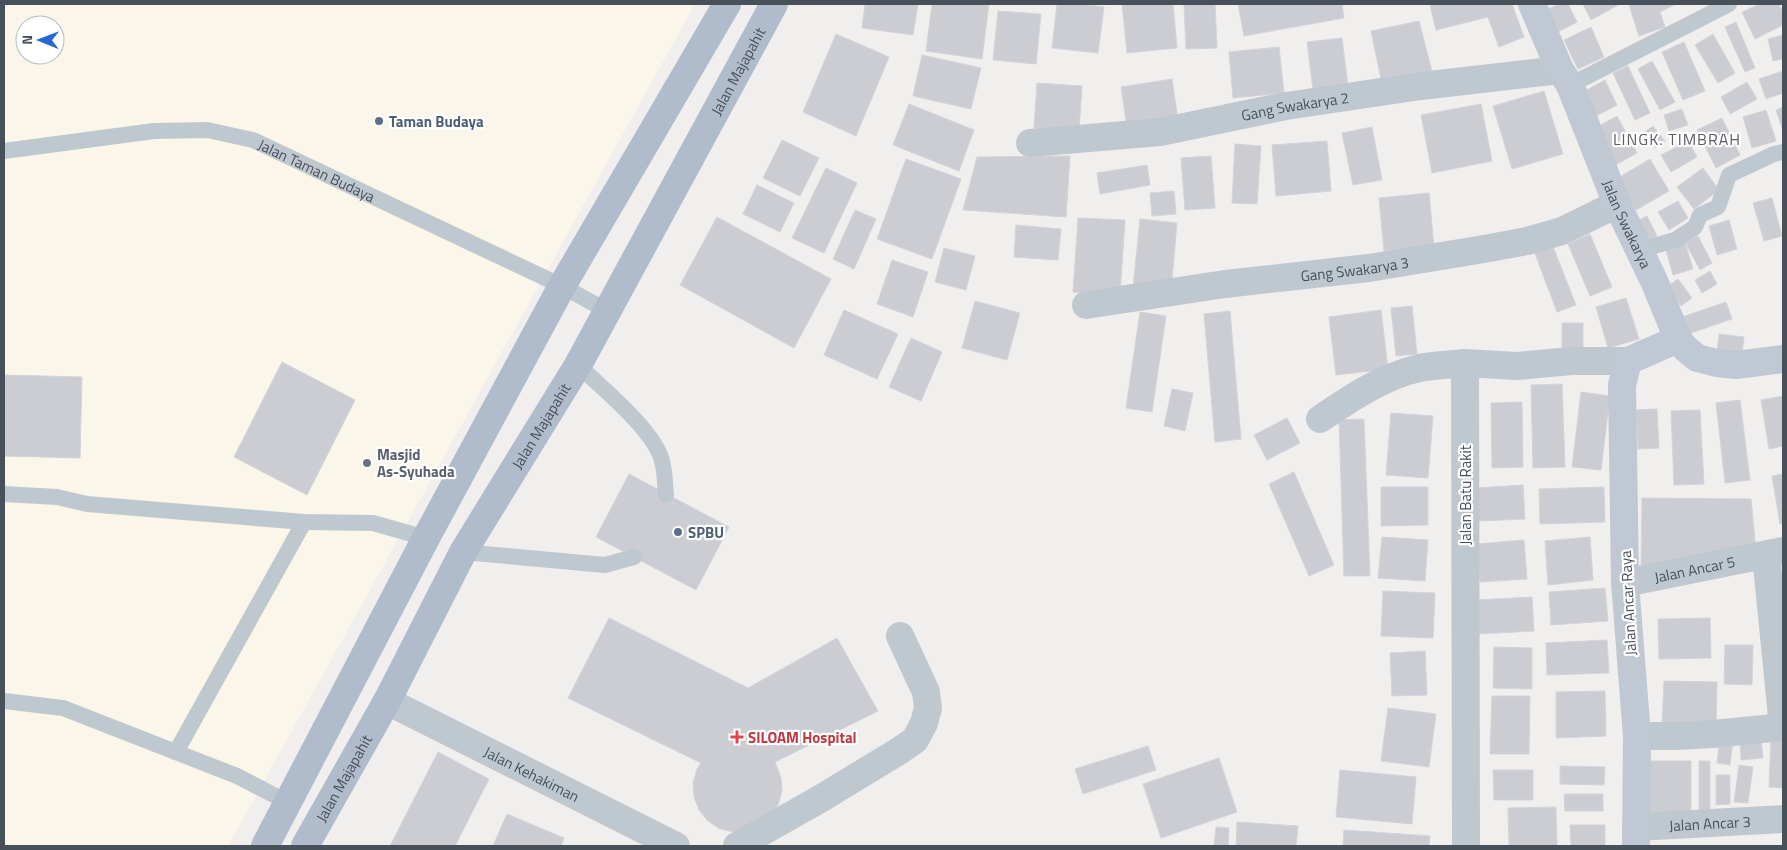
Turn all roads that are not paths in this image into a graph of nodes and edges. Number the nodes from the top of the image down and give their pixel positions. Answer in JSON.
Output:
{"nodes":[{"id":1,"x":727,"y":4,"type":"edge"},
{"id":2,"x":774,"y":4,"type":"edge"},
{"id":3,"x":1532,"y":4,"type":"edge"},
{"id":4,"x":1729,"y":4,"type":"edge"},
{"id":5,"x":1565,"y":78,"type":"junction"},
{"id":6,"x":1030,"y":144,"type":"dead end"},
{"id":7,"x":4,"y":151,"type":"edge"},
{"id":8,"x":1783,"y":152,"type":"edge"},
{"id":9,"x":1617,"y":204,"type":"junction"},
{"id":10,"x":1640,"y":250,"type":"junction"},
{"id":11,"x":562,"y":286,"type":"junction"},
{"id":12,"x":1086,"y":305,"type":"dead end"},
{"id":13,"x":607,"y":311,"type":"junction"},
{"id":14,"x":1678,"y":339,"type":"junction"},
{"id":15,"x":1783,"y":359,"type":"edge"},
{"id":16,"x":1628,"y":361,"type":"junction"},
{"id":17,"x":1465,"y":363,"type":"junction"},
{"id":18,"x":578,"y":365,"type":"junction"},
{"id":19,"x":1320,"y":419,"type":"dead end"},
{"id":20,"x":4,"y":494,"type":"edge"},
{"id":21,"x":666,"y":495,"type":"dead end"},
{"id":22,"x":304,"y":522,"type":"junction"},
{"id":23,"x":426,"y":538,"type":"junction"},
{"id":24,"x":463,"y":552,"type":"junction"},
{"id":25,"x":1774,"y":553,"type":"edge"},
{"id":26,"x":634,"y":557,"type":"dead end"},
{"id":27,"x":1625,"y":583,"type":"junction"},
{"id":28,"x":900,"y":636,"type":"dead end"},
{"id":29,"x":387,"y":701,"type":"junction"},
{"id":30,"x":4,"y":702,"type":"edge"},
{"id":31,"x":1783,"y":727,"type":"edge"},
{"id":32,"x":1637,"y":736,"type":"junction"},
{"id":33,"x":176,"y":752,"type":"junction"},
{"id":34,"x":292,"y":796,"type":"junction"},
{"id":35,"x":329,"y":804,"type":"junction"},
{"id":36,"x":1783,"y":819,"type":"edge"},
{"id":37,"x":1636,"y":837,"type":"edge"},
{"id":38,"x":265,"y":846,"type":"edge"},
{"id":39,"x":305,"y":846,"type":"edge"},
{"id":40,"x":676,"y":846,"type":"edge"},
{"id":41,"x":736,"y":846,"type":"edge"},
{"id":42,"x":1466,"y":846,"type":"edge"}],
"edges":[{"from":1,"to":11,"type":"main road"},
{"from":2,"to":13,"type":"main road","name":"Jalan Majapahit"},
{"from":3,"to":5,"type":"street","name":"Jalan Swakarya"},
{"from":4,"to":5,"type":"lane"},
{"from":5,"to":6,"type":"street","name":"Gang Swakarya 2"},
{"from":5,"to":9,"type":"street","name":"Jalan Swakarya"},
{"from":7,"to":11,"type":"lane","name":"Jalan Taman Budaya"},
{"from":8,"to":10,"type":"lane"},
{"from":9,"to":10,"type":"street","name":"Jalan Swakarya"},
{"from":9,"to":12,"type":"street","name":"Gang Swakarya 3"},
{"from":10,"to":14,"type":"street","name":"Jalan Swakarya"},
{"from":11,"to":13,"type":"lane","name":"Jalan Taman Budaya"},
{"from":11,"to":23,"type":"main road"},
{"from":13,"to":18,"type":"main road","name":"Jalan Majapahit"},
{"from":14,"to":15,"type":"street","name":"Jalan Swakarya"},
{"from":14,"to":16,"type":"street"},
{"from":16,"to":17,"type":"street"},
{"from":16,"to":27,"type":"street","name":"Jalan Ancar Raya"},
{"from":17,"to":19,"type":"street"},
{"from":17,"to":42,"type":"street","name":"Jalan Batu Rakit"},
{"from":18,"to":21,"type":"lane"},
{"from":18,"to":24,"type":"main road","name":"Jalan Majapahit"},
{"from":20,"to":22,"type":"lane"},
{"from":22,"to":23,"type":"lane"},
{"from":22,"to":33,"type":"lane"},
{"from":23,"to":34,"type":"main road"},
{"from":24,"to":26,"type":"lane"},
{"from":24,"to":29,"type":"main road","name":"Jalan Majapahit"},
{"from":25,"to":27,"type":"street","name":"Jalan Ancar 5"},
{"from":25,"to":31,"type":"street","name":"Jalan Ancar 5"},
{"from":27,"to":32,"type":"street","name":"Jalan Ancar Raya"},
{"from":28,"to":41,"type":"street"},
{"from":29,"to":35,"type":"main road","name":"Jalan Majapahit"},
{"from":29,"to":40,"type":"street","name":"Jalan Kehakiman"},
{"from":30,"to":33,"type":"lane"},
{"from":31,"to":32,"type":"street"},
{"from":32,"to":37,"type":"street","name":"Jalan Ancar Raya"},
{"from":33,"to":34,"type":"lane"},
{"from":34,"to":35,"type":"main road"},
{"from":34,"to":38,"type":"main road"},
{"from":35,"to":39,"type":"main road","name":"Jalan Majapahit"},
{"from":36,"to":37,"type":"street","name":"Jalan Ancar 3"}]}
